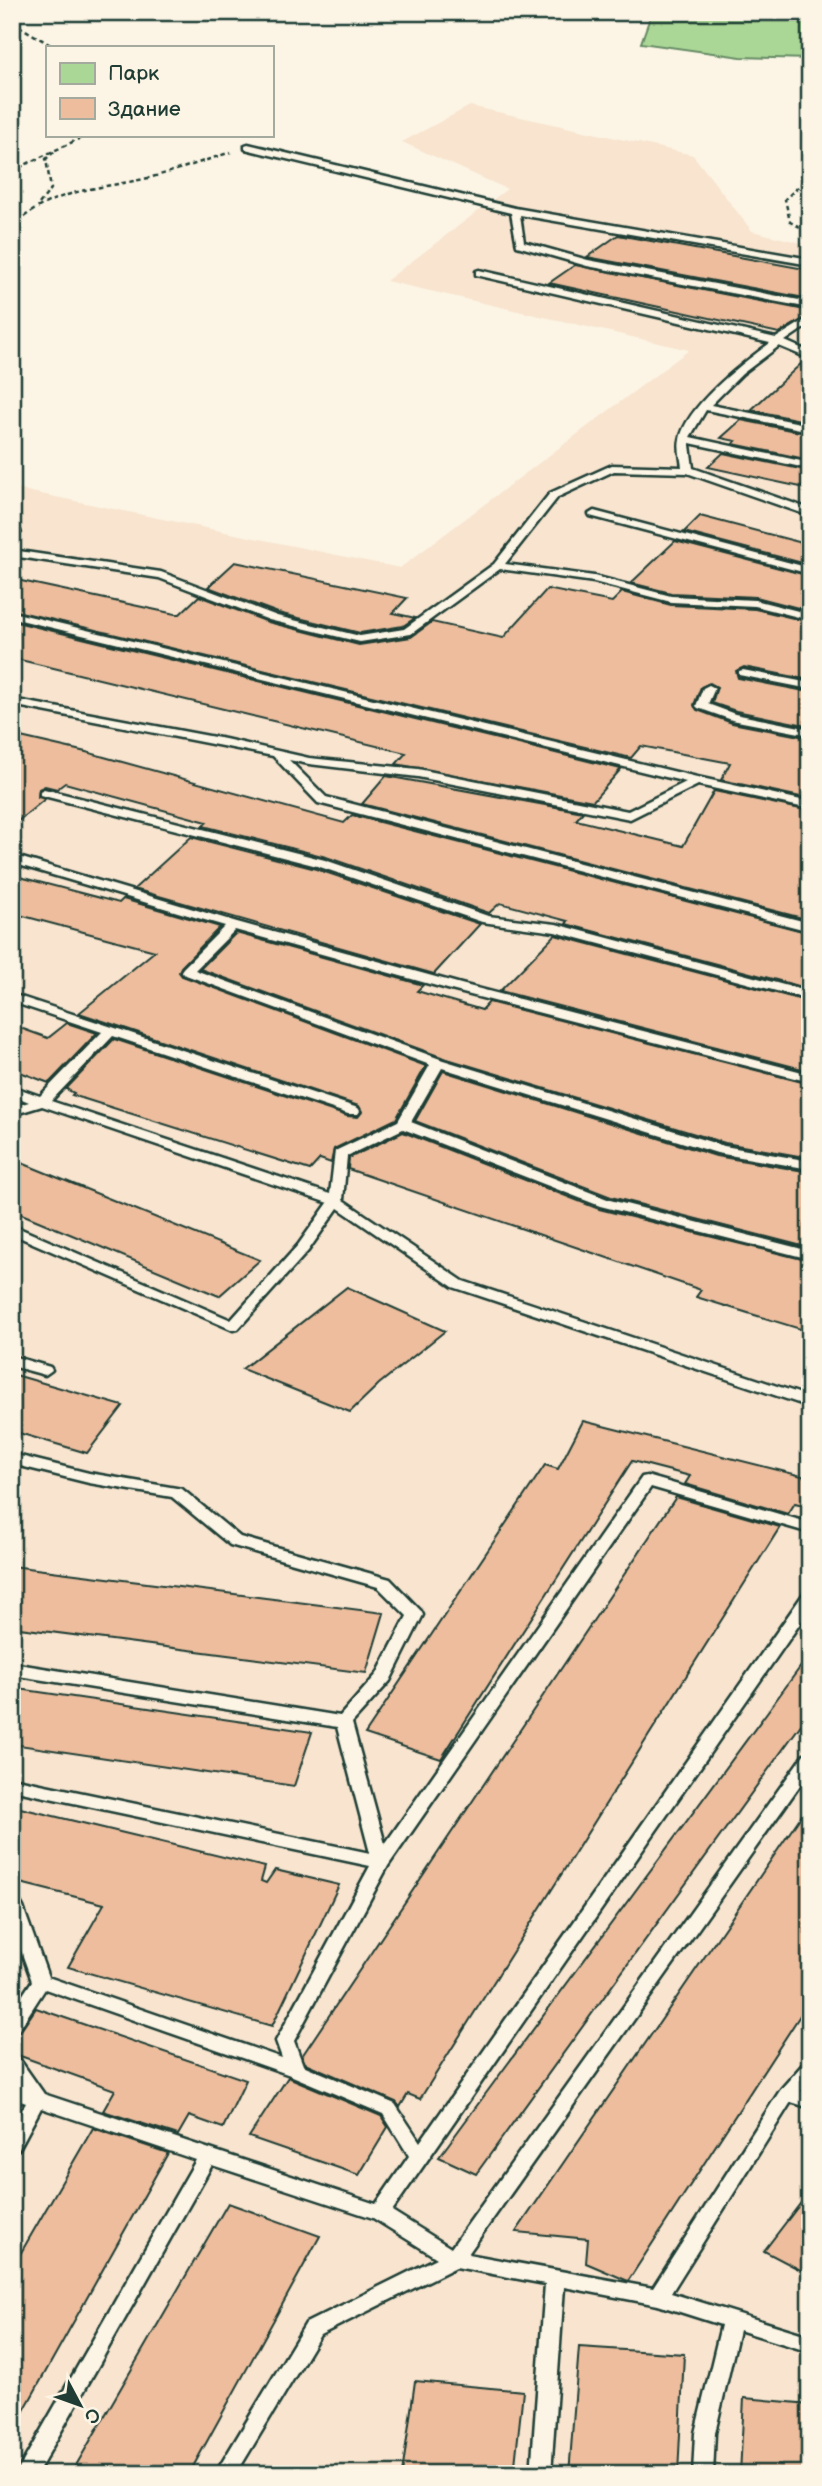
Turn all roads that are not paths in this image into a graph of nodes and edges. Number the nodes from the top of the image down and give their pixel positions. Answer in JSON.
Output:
{"nodes":[{"id":1,"x":248,"y":147,"type":"road end"},
{"id":2,"x":515,"y":211,"type":"junction"},
{"id":3,"x":810,"y":262,"type":"edge"},
{"id":4,"x":479,"y":273,"type":"dead end"},
{"id":5,"x":810,"y":305,"type":"edge"},
{"id":6,"x":810,"y":320,"type":"edge"},
{"id":7,"x":776,"y":341,"type":"junction"},
{"id":8,"x":810,"y":356,"type":"edge"},
{"id":9,"x":703,"y":406,"type":"junction"},
{"id":10,"x":810,"y":428,"type":"edge"},
{"id":11,"x":684,"y":439,"type":"junction"},
{"id":12,"x":810,"y":466,"type":"edge"},
{"id":13,"x":688,"y":470,"type":"junction"},
{"id":14,"x":810,"y":513,"type":"edge"},
{"id":15,"x":594,"y":514,"type":"dead end"},
{"id":16,"x":12,"y":553,"type":"edge"},
{"id":17,"x":498,"y":566,"type":"junction"},
{"id":18,"x":810,"y":571,"type":"edge"},
{"id":19,"x":12,"y":615,"type":"edge"},
{"id":20,"x":810,"y":617,"type":"edge"},
{"id":21,"x":743,"y":673,"type":"dead end"},
{"id":22,"x":810,"y":686,"type":"edge"},
{"id":23,"x":709,"y":688,"type":"dead end"},
{"id":24,"x":12,"y":702,"type":"edge"},
{"id":25,"x":810,"y":732,"type":"edge"},
{"id":26,"x":276,"y":753,"type":"junction"},
{"id":27,"x":697,"y":781,"type":"junction"},
{"id":28,"x":44,"y":793,"type":"dead end"},
{"id":29,"x":810,"y":806,"type":"edge"},
{"id":30,"x":12,"y":859,"type":"edge"},
{"id":31,"x":233,"y":925,"type":"junction"},
{"id":32,"x":810,"y":927,"type":"edge"},
{"id":33,"x":810,"y":996,"type":"edge"},
{"id":34,"x":12,"y":998,"type":"edge"},
{"id":35,"x":108,"y":1032,"type":"junction"},
{"id":36,"x":438,"y":1063,"type":"junction"},
{"id":37,"x":810,"y":1077,"type":"edge"},
{"id":38,"x":12,"y":1090,"type":"edge"},
{"id":39,"x":42,"y":1102,"type":"junction"},
{"id":40,"x":12,"y":1111,"type":"edge"},
{"id":41,"x":353,"y":1111,"type":"dead end"},
{"id":42,"x":403,"y":1124,"type":"junction"},
{"id":43,"x":810,"y":1165,"type":"edge"},
{"id":44,"x":336,"y":1201,"type":"junction"},
{"id":45,"x":12,"y":1229,"type":"edge"},
{"id":46,"x":810,"y":1255,"type":"edge"},
{"id":47,"x":12,"y":1361,"type":"edge"},
{"id":48,"x":45,"y":1370,"type":"dead end"},
{"id":49,"x":810,"y":1402,"type":"edge"},
{"id":50,"x":12,"y":1459,"type":"edge"},
{"id":51,"x":810,"y":1528,"type":"edge"},
{"id":52,"x":810,"y":1597,"type":"edge"},
{"id":53,"x":12,"y":1669,"type":"edge"},
{"id":54,"x":344,"y":1722,"type":"junction"},
{"id":55,"x":810,"y":1758,"type":"edge"},
{"id":56,"x":12,"y":1784,"type":"edge"},
{"id":57,"x":381,"y":1861,"type":"junction"},
{"id":58,"x":15,"y":1907,"type":"dead end"},
{"id":59,"x":41,"y":1981,"type":"junction"},
{"id":60,"x":12,"y":2026,"type":"edge"},
{"id":61,"x":12,"y":2062,"type":"edge"},
{"id":62,"x":810,"y":2068,"type":"edge"},
{"id":63,"x":296,"y":2070,"type":"junction"},
{"id":64,"x":12,"y":2091,"type":"edge"},
{"id":65,"x":787,"y":2094,"type":"junction"},
{"id":66,"x":37,"y":2099,"type":"junction"},
{"id":67,"x":810,"y":2101,"type":"edge"},
{"id":68,"x":12,"y":2144,"type":"edge"},
{"id":69,"x":208,"y":2156,"type":"junction"},
{"id":70,"x":419,"y":2156,"type":"junction"},
{"id":71,"x":380,"y":2213,"type":"junction"},
{"id":72,"x":454,"y":2259,"type":"junction"},
{"id":73,"x":555,"y":2278,"type":"junction"},
{"id":74,"x":658,"y":2297,"type":"junction"},
{"id":75,"x":732,"y":2320,"type":"junction"},
{"id":76,"x":810,"y":2344,"type":"edge"},
{"id":77,"x":26,"y":2474,"type":"edge"},
{"id":78,"x":225,"y":2474,"type":"edge"},
{"id":79,"x":541,"y":2474,"type":"edge"},
{"id":80,"x":703,"y":2474,"type":"edge"}],
"edges":[{"from":1,"to":2,"type":"lane"},
{"from":2,"to":3,"type":"lane"},
{"from":2,"to":5,"type":"lane"},
{"from":4,"to":7,"type":"lane"},
{"from":6,"to":7,"type":"lane"},
{"from":7,"to":8,"type":"lane"},
{"from":7,"to":9,"type":"lane"},
{"from":9,"to":10,"type":"lane"},
{"from":9,"to":11,"type":"lane"},
{"from":11,"to":12,"type":"lane"},
{"from":11,"to":13,"type":"lane"},
{"from":13,"to":14,"type":"lane"},
{"from":13,"to":17,"type":"lane"},
{"from":15,"to":18,"type":"lane"},
{"from":16,"to":17,"type":"lane"},
{"from":17,"to":20,"type":"lane"},
{"from":19,"to":27,"type":"lane"},
{"from":21,"to":22,"type":"lane"},
{"from":23,"to":25,"type":"lane"},
{"from":24,"to":26,"type":"lane"},
{"from":26,"to":27,"type":"lane"},
{"from":26,"to":32,"type":"lane"},
{"from":27,"to":29,"type":"lane"},
{"from":28,"to":33,"type":"lane"},
{"from":30,"to":31,"type":"lane"},
{"from":31,"to":36,"type":"lane"},
{"from":31,"to":37,"type":"lane"},
{"from":34,"to":35,"type":"lane"},
{"from":35,"to":39,"type":"lane"},
{"from":35,"to":41,"type":"lane"},
{"from":36,"to":42,"type":"lane"},
{"from":36,"to":43,"type":"lane"},
{"from":38,"to":39,"type":"lane"},
{"from":39,"to":40,"type":"lane"},
{"from":39,"to":44,"type":"lane"},
{"from":42,"to":44,"type":"lane"},
{"from":42,"to":46,"type":"lane"},
{"from":44,"to":45,"type":"lane"},
{"from":44,"to":49,"type":"lane"},
{"from":47,"to":48,"type":"lane"},
{"from":50,"to":54,"type":"lane"},
{"from":51,"to":57,"type":"lane"},
{"from":52,"to":70,"type":"lane"},
{"from":53,"to":54,"type":"lane"},
{"from":54,"to":57,"type":"lane"},
{"from":55,"to":72,"type":"lane"},
{"from":56,"to":57,"type":"lane"},
{"from":57,"to":63,"type":"lane"},
{"from":58,"to":59,"type":"lane"},
{"from":59,"to":60,"type":"lane"},
{"from":59,"to":63,"type":"lane"},
{"from":61,"to":66,"type":"lane"},
{"from":62,"to":65,"type":"lane"},
{"from":63,"to":70,"type":"lane"},
{"from":64,"to":66,"type":"lane"},
{"from":65,"to":67,"type":"lane"},
{"from":65,"to":74,"type":"lane"},
{"from":66,"to":68,"type":"lane"},
{"from":66,"to":69,"type":"lane"},
{"from":69,"to":71,"type":"lane"},
{"from":69,"to":77,"type":"lane"},
{"from":70,"to":71,"type":"lane"},
{"from":71,"to":72,"type":"lane"},
{"from":72,"to":73,"type":"lane"},
{"from":72,"to":78,"type":"lane"},
{"from":73,"to":74,"type":"lane"},
{"from":73,"to":79,"type":"lane"},
{"from":74,"to":75,"type":"lane"},
{"from":75,"to":76,"type":"lane"},
{"from":75,"to":80,"type":"lane"}]}
